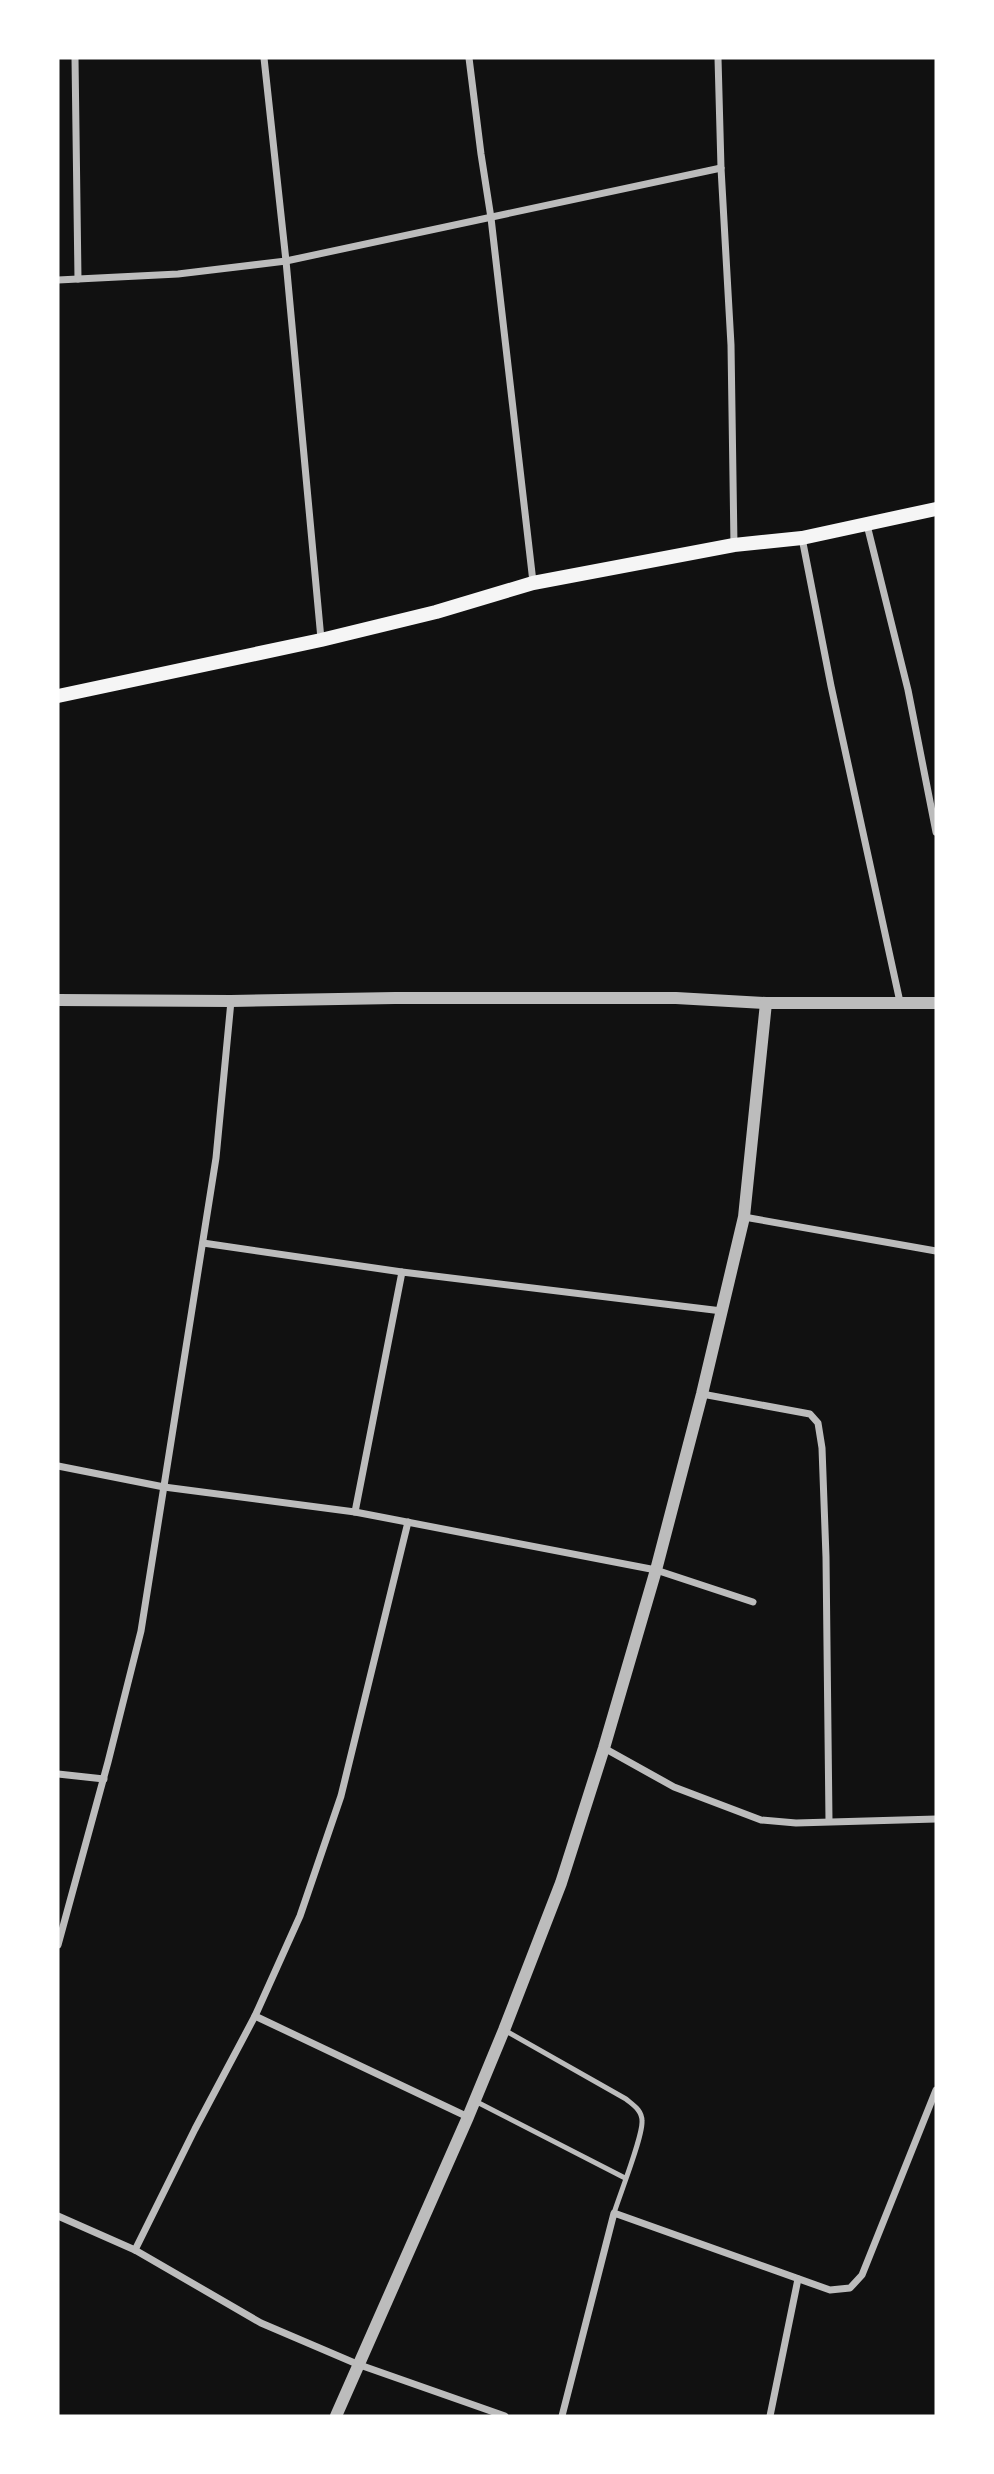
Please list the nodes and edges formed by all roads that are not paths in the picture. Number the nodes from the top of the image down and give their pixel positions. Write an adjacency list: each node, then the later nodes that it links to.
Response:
1 (75, 58): 8 (street)
2 (264, 58): 7 (street)
3 (470, 58): 6 (street)
4 (718, 58): 5 (street)
5 (721, 168): 6 (street); 13 (street)
6 (491, 218): 7 (street); 14 (street)
7 (286, 261): 8 (street); 15 (street)
8 (78, 279): 9 (street)
9 (58, 280)
10 (936, 509): 11 (main road)
11 (867, 525): 12 (main road); 17 (street)
12 (802, 538): 13 (main road); 20 (street)
13 (734, 545): 14 (main road)
14 (533, 583): 15 (main road)
15 (321, 640): 16 (main road)
16 (58, 696)
17 (936, 832)
18 (58, 1000): 19 (street)
19 (231, 1001): 21 (street); 24 (street)
20 (900, 1002): 21 (street); 22 (street)
21 (766, 1003): 23 (street)
22 (936, 1003)
23 (744, 1217): 25 (street); 27 (street)
24 (203, 1243): 26 (street); 30 (street)
25 (936, 1251)
26 (402, 1272): 27 (street); 31 (street)
27 (723, 1311): 28 (street)
28 (702, 1394): 33 (street); 39 (street)
29 (58, 1466): 30 (street)
30 (164, 1487): 31 (street); 37 (street)
31 (355, 1512): 32 (street)
32 (408, 1522): 33 (street); 41 (street)
33 (656, 1570): 34 (street); 35 (street)
34 (753, 1602)
35 (604, 1748): 39 (street); 42 (street)
36 (58, 1774): 37 (street)
37 (104, 1779): 40 (street)
38 (936, 1819): 39 (street)
39 (829, 1821)
40 (58, 1945)
41 (255, 2016): 45 (street); 49 (street)
42 (504, 2030): 44 (street); 46 (lane)
43 (936, 2090): 50 (street)
44 (475, 2101): 45 (street); 46 (lane)
45 (468, 2117): 51 (street)
46 (625, 2178): 47 (lane)
47 (614, 2213): 50 (street); 54 (street)
48 (58, 2216): 49 (street)
49 (135, 2250): 51 (street)
50 (798, 2279): 55 (street)
51 (357, 2364): 52 (street); 53 (street)
52 (336, 2416)
53 (505, 2416)
54 (562, 2416)
55 (770, 2416)

